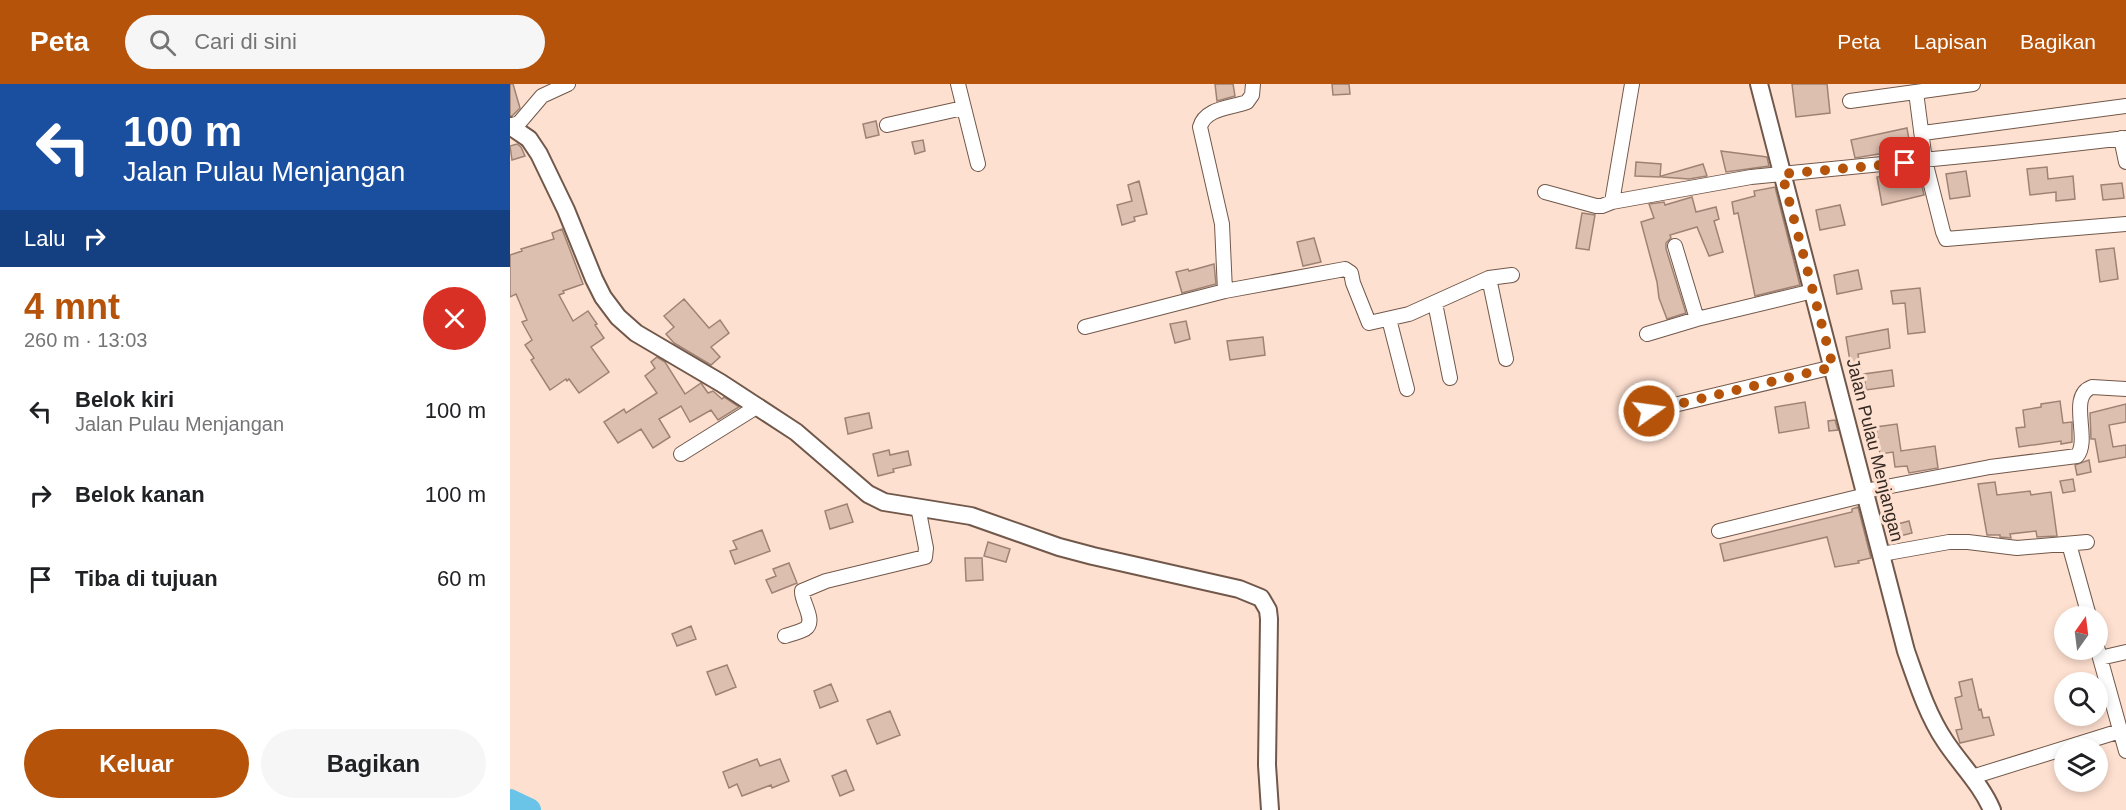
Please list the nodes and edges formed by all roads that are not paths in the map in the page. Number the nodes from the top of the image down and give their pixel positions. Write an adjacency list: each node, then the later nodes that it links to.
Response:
1 (568, 84): 12 (street)
2 (958, 84): 10 (street)
3 (1253, 84): 25 (street)
4 (1632, 84): 20 (street)
5 (1759, 84): 18 (street, Jalan Pulau Menjangan)
6 (1973, 84): 7 (street)
7 (1916, 92): 8 (street); 13 (street)
8 (1850, 101)
9 (2126, 105): 13 (street)
10 (963, 108): 11 (street); 17 (street)
11 (887, 125)
12 (510, 126): 37 (street)
13 (1923, 133): 15 (street)
14 (2124, 138): 15 (street); 16 (street)
15 (1925, 161): 18 (street); 21 (street)
16 (2126, 162)
17 (978, 164)
18 (1782, 174): 20 (street); 26 (street, Jalan Pulau Menjangan)
19 (1545, 192): 20 (street)
20 (1612, 202)
21 (2126, 224)
22 (1676, 246): 29 (street)
23 (1512, 274): 24 (street)
24 (1490, 278): 27 (street); 32 (street)
25 (1225, 291): 28 (street); 30 (street)
26 (1813, 291): 29 (street); 33 (street, Jalan Pulau Menjangan)
27 (1435, 303): 28 (street); 34 (street)
28 (1389, 319): 35 (street)
29 (1697, 319): 31 (street)
30 (1085, 327)
31 (1647, 334)
32 (1506, 359)
33 (1833, 367): 38 (street); 40 (street, Jalan Pulau Menjangan)
34 (1450, 378)
35 (1407, 389)
36 (2126, 389): 40 (street)
37 (758, 406): 39 (street); 41 (street)
38 (1649, 411)
39 (681, 453)
40 (1866, 493): 42 (street); 45 (street, Jalan Pulau Menjangan)
41 (918, 507): 47 (street); 55 (street)
42 (1719, 531)
43 (2087, 542): 44 (street)
44 (2069, 544): 45 (street); 46 (street)
45 (1882, 555): 54 (street, Jalan Pulau Menjangan)
46 (2086, 606)
47 (785, 636)
48 (2108, 652): 49 (street)
49 (2126, 652)
50 (2102, 660): 51 (street)
51 (2120, 705): 52 (street)
52 (2120, 731): 53 (street); 54 (street)
53 (2126, 751)
54 (1972, 777): 56 (street, Jalan Pulau Menjangan)
55 (1270, 810)
56 (1992, 810)

